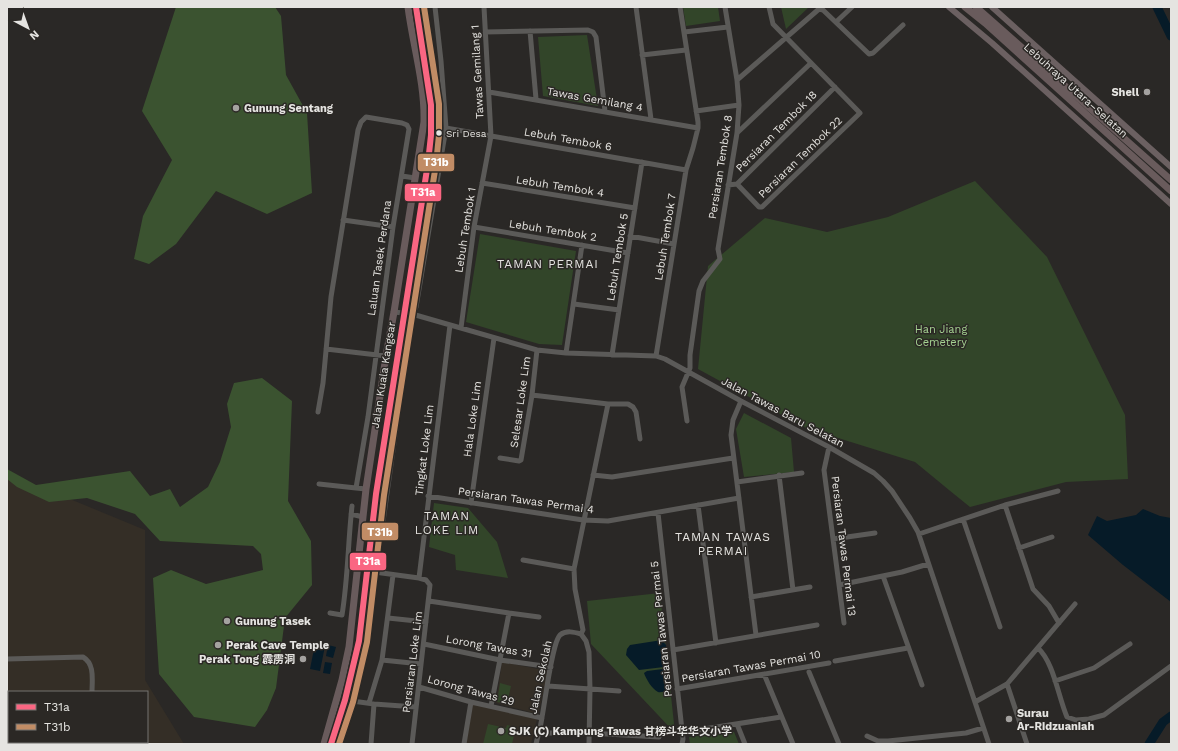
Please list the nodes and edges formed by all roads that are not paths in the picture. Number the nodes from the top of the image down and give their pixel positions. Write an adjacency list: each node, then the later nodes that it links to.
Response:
1 (408, 7): 41 (highway, Jalan Kuala Kangsar)
2 (416, 7): 37 (highway, Jalan Kuala Kangsar)
3 (435, 7): 33 (street)
4 (484, 7): 18 (street, Tawas Gemilang 1)
5 (636, 7): 22 (street)
6 (680, 7): 19 (street)
7 (725, 7): 16 (street, Persiaran Tembok 8)
8 (769, 7): 20 (street)
9 (852, 7): 14 (street)
10 (949, 7): 48 (main road)
11 (965, 7): 46 (highway, Lebuhraya Utara–Selatan)
12 (976, 7): 42 (highway, Lebuhraya Utara–Selatan)
13 (992, 7): 38 (main road)
14 (836, 22): 15 (street); 20 (street)
15 (903, 25)
16 (728, 27): 19 (street); 24 (street, Persiaran Tembok 8)
17 (530, 31): 18 (street); 27 (street); 29 (street)
18 (485, 32): 26 (street, Tawas Gemilang 1)
19 (684, 32): 21 (street)
20 (786, 37): 23 (street); 24 (street)
21 (686, 50): 22 (street); 30 (street)
22 (642, 55): 31 (street)
23 (811, 62): 25 (street); 34 (street)
24 (737, 80): 28 (street, Persiaran Tembok 8)
25 (835, 87): 44 (street, Persiaran Tembok 18); 44 (street, Persiaran Tembok 22)
26 (488, 92): 27 (street, Tawas Gemilang 4); 35 (street, Tawas Gemilang 1)
27 (536, 99): 29 (street, Tawas Gemilang 4)
28 (739, 105): 30 (street); 34 (street, Persiaran Tembok 8)
29 (605, 111): 31 (street, Tawas Gemilang 4)
30 (696, 111): 32 (street)
31 (651, 119): 32 (street, Tawas Gemilang 4)
32 (698, 125): 39 (street, Lebuh Tembok 7)
33 (446, 128): 35 (street, Lebuh Tembok 6); 60 (street)
34 (737, 133): 45 (street, Persiaran Tembok 8)
35 (491, 136): 36 (street, Lebuh Tembok 6); 43 (street, Lebuh Tembok 1)
36 (642, 162): 39 (street, Lebuh Tembok 6); 49 (street, Lebuh Tembok 5)
37 (428, 163): 41 (highway); 47 (highway, Jalan Kuala Kangsar)
38 (1171, 167)
39 (686, 170): 54 (street, Lebuh Tembok 7)
40 (402, 176): 41 (street); 50 (street, Laluan Tasek Perdana); 51 (street, Laluan Tasek Perdana)
41 (415, 178): 47 (highway); 59 (highway, Jalan Kuala Kangsar)
42 (1171, 180)
43 (482, 183): 49 (street, Lebuh Tembok 4); 52 (street, Lebuh Tembok 1)
44 (737, 184): 45 (street, Persiaran Tembok 18)
45 (728, 185): 71 (street, Persiaran Tembok 8)
46 (1171, 191)
47 (422, 197): 60 (highway, Jalan Kuala Kangsar)
48 (1171, 204)
49 (635, 208): 53 (street, Lebuh Tembok 5)
50 (343, 220): 51 (street); 64 (street)
51 (393, 227): 68 (street, Laluan Tasek Perdana)
52 (474, 227): 55 (street, Lebuh Tembok 2); 62 (street, Lebuh Tembok 1)
53 (630, 236): 54 (street); 56 (street, Lebuh Tembok 5)
54 (674, 244): 70 (street, Lebuh Tembok 7)
55 (582, 245): 56 (street, Lebuh Tembok 2); 57 (street)
56 (628, 253): 58 (street, Lebuh Tembok 5)
57 (574, 304): 58 (street); 66 (street)
58 (619, 310): 67 (street, Lebuh Tembok 5)
59 (394, 312): 60 (street, Jalan Tawas Baru Selatan); 69 (highway, Jalan Kuala Kangsar)
60 (408, 314): 61 (street, Jalan Tawas Baru Selatan); 103 (highway, Jalan Kuala Kangsar); 103 (street)
61 (450, 325): 62 (street, Jalan Tawas Baru Selatan); 89 (street, Tingkat Loke Lim)
62 (461, 328): 63 (street, Jalan Tawas Baru Selatan)
63 (494, 338): 65 (street, Jalan Tawas Baru Selatan); 91 (street, Hala Loke Lim)
64 (326, 349): 68 (street); 75 (street)
65 (537, 350): 66 (street, Jalan Tawas Baru Selatan); 72 (street, Selesar Loke Lim)
66 (566, 353): 67 (street, Jalan Tawas Baru Selatan)
67 (612, 354): 70 (street, Jalan Tawas Baru Selatan)
68 (376, 355): 69 (street); 86 (street, Laluan Tasek Perdana)
69 (386, 356): 87 (highway, Jalan Kuala Kangsar)
70 (656, 356): 71 (street, Jalan Tawas Baru Selatan)
71 (689, 373): 73 (street, Jalan Tawas Baru Selatan); 76 (street)
72 (532, 395): 74 (street); 79 (street, Selesar Loke Lim)
73 (741, 401): 78 (street, Jalan Tawas Baru Selatan); 80 (street)
74 (608, 404): 77 (street); 82 (street)
75 (318, 412)
76 (687, 422)
77 (640, 439)
78 (829, 447): 101 (street, Jalan Tawas Baru Selatan); 104 (street, Persiaran Tawas Permai 13)
79 (500, 458)
80 (733, 458): 82 (street); 84 (street)
81 (802, 473): 83 (street)
82 (593, 475): 99 (street)
83 (779, 475): 84 (street); 115 (street)
84 (737, 482): 90 (street)
85 (319, 484): 86 (street)
86 (356, 488): 87 (street)
87 (366, 489): 97 (highway, Jalan Kuala Kangsar)
88 (1058, 491): 93 (street)
89 (428, 496): 91 (street, Persiaran Tawas Permai 4); 112 (street, Tingkat Loke Lim)
90 (739, 498): 92 (street, Persiaran Tawas Permai 4); 118 (street)
91 (471, 502): 99 (street, Persiaran Tawas Permai 4)
92 (698, 505): 95 (street, Persiaran Tawas Permai 4); 132 (street)
93 (1005, 505): 98 (street); 105 (street)
94 (352, 506): 96 (street)
95 (658, 512): 99 (street, Persiaran Tawas Permai 4); 137 (street, Persiaran Tawas Permai 5)
96 (351, 514): 97 (street); 116 (street)
97 (363, 517): 117 (highway, Jalan Kuala Kangsar)
98 (963, 519): 101 (street); 129 (street)
99 (584, 520): 108 (street)
100 (875, 533): 104 (street)
101 (918, 534): 107 (street, Jalan Tawas Baru Selatan)
102 (1052, 537): 105 (street)
103 (370, 539): 109 (highway, Jalan Kuala Kangsar)
104 (833, 539): 113 (street, Persiaran Tawas Permai 13)
105 (1019, 548): 127 (street)
106 (523, 560): 108 (street)
107 (928, 564): 111 (street); 159 (street, Jalan Tawas Baru Selatan)
108 (574, 569): 130 (street)
109 (367, 572): 110 (street); 157 (highway, Jalan Kuala Kangsar)
110 (393, 575): 112 (street); 124 (street)
111 (883, 576): 113 (street); 135 (street)
112 (419, 578): 119 (street, Persiaran Loke Lim)
113 (839, 585): 126 (street, Persiaran Tawas Permai 13)
114 (810, 587): 115 (street)
115 (793, 590): 118 (street)
116 (345, 595): 117 (street); 121 (street)
117 (355, 596): 172 (highway, Jalan Kuala Kangsar)
118 (751, 597): 131 (street)
119 (429, 602): 122 (street); 125 (street, Persiaran Loke Lim)
120 (1075, 604): 127 (street)
121 (330, 613)
122 (509, 613): 123 (street); 140 (street)
123 (539, 617)
124 (388, 618): 125 (street); 139 (street)
125 (426, 622): 133 (street, Persiaran Loke Lim)
126 (844, 623)
127 (1059, 623): 136 (street)
128 (818, 626): 131 (street)
129 (1000, 627)
130 (582, 631): 145 (street, Jalan Sekolah); 153 (street)
131 (756, 635): 132 (street)
132 (716, 643): 137 (street)
133 (424, 644): 140 (street, Lorong Tawas 31); 143 (street, Persiaran Loke Lim)
134 (1130, 644): 148 (street)
135 (908, 648): 141 (street, Persiaran Tawas Permai 10); 150 (street)
136 (1038, 648): 148 (street); 149 (street)
137 (673, 650): 154 (street, Persiaran Tawas Permai 5)
138 (7, 659): 155 (street)
139 (382, 660): 143 (street); 160 (street)
140 (500, 660): 145 (street, Lorong Tawas 31); 161 (street)
141 (836, 662)
142 (829, 663): 147 (street, Persiaran Tawas Permai 10)
143 (421, 664): 152 (street, Persiaran Loke Lim)
144 (1171, 666): 148 (street)
145 (551, 667): 151 (street, Jalan Sekolah)
146 (809, 672): 182 (street)
147 (764, 674): 154 (street, Persiaran Tawas Permai 10); 163 (street)
148 (1055, 681)
149 (1007, 684): 159 (street); 184 (street)
150 (922, 685)
151 (548, 686): 153 (street); 164 (street, Jalan Sekolah)
152 (419, 687): 158 (street, Lorong Tawas 29); 162 (street, Persiaran Loke Lim)
153 (590, 689): 156 (street); 169 (street)
154 (677, 689): 179 (street, Persiaran Tawas Permai 5)
155 (92, 691)
156 (619, 691)
157 (345, 700): 160 (street); 173 (highway, Jalan Kuala Kangsar)
158 (471, 702): 161 (street, Lorong Tawas 29); 176 (street)
159 (976, 702): 166 (street, Jalan Tawas Baru Selatan)
160 (372, 704): 162 (street); 174 (street)
161 (491, 706): 164 (street, Lorong Tawas 29)
162 (416, 707): 175 (street, Persiaran Loke Lim)
163 (781, 717): 165 (street); 181 (street)
164 (542, 718): 168 (street, Jalan Sekolah)
165 (736, 724): 167 (street); 180 (street)
166 (983, 728): 170 (street); 183 (street, Jalan Tawas Baru Selatan)
167 (691, 731)
168 (538, 733): 169 (street); 177 (street, Jalan Sekolah)
169 (589, 733): 171 (street); 178 (street)
170 (867, 736)
171 (659, 737)
172 (324, 744)
173 (331, 744)
174 (371, 744)
175 (412, 744)
176 (464, 744)
177 (536, 744)
178 (589, 744)
179 (682, 744)
180 (745, 744)
181 (792, 744)
182 (839, 744)
183 (989, 744)
184 (1027, 744)

